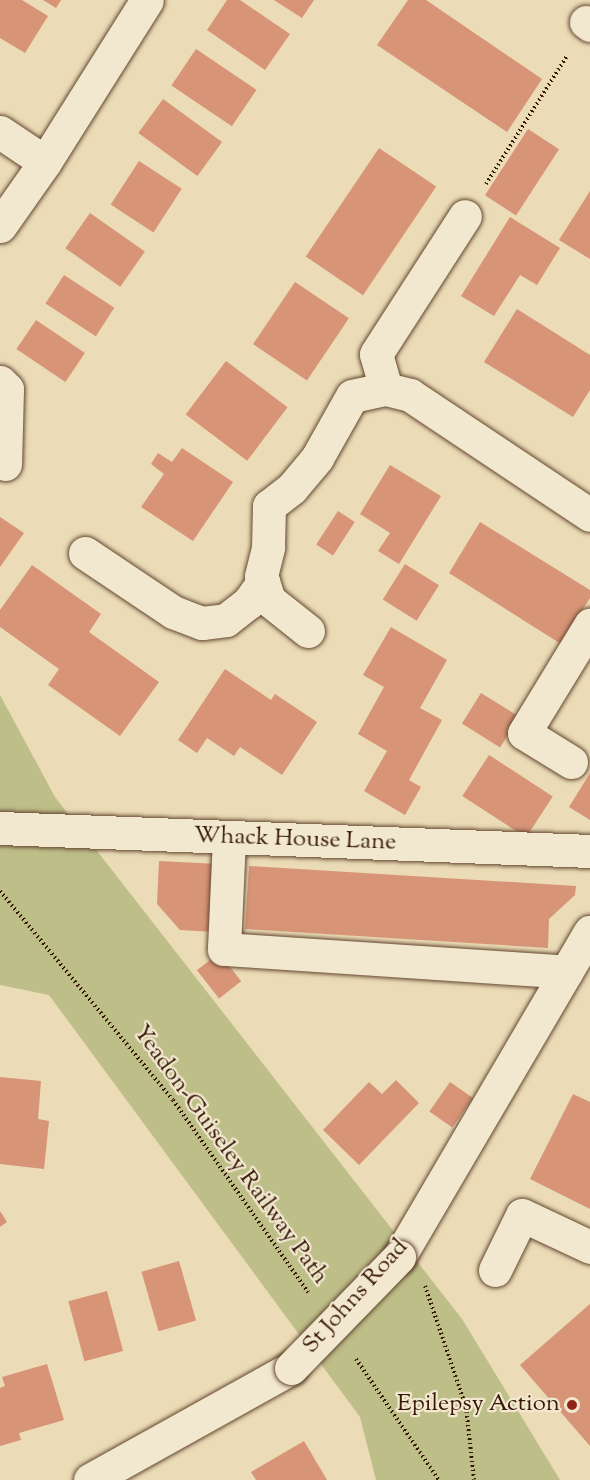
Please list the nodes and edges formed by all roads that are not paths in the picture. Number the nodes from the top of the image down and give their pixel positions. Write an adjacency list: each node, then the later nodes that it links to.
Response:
1 (147, 0): 3 (street)
2 (0, 132): 3 (street)
3 (45, 162): 5 (street)
4 (465, 216): 7 (street)
5 (0, 226)
6 (0, 382): 8 (street)
7 (386, 389): 9 (street); 11 (street)
8 (5, 464)
9 (590, 515)
10 (85, 553): 11 (street)
11 (263, 582): 13 (street)
12 (590, 625): 14 (street)
13 (308, 631)
14 (571, 762)
15 (0, 828): 16 (street, Whack House Lane)
16 (229, 838): 17 (street, Whack House Lane); 19 (street)
17 (590, 851)
18 (590, 932): 19 (street, St Johns Road)
19 (566, 972): 22 (street, St Johns Road, bridge)
20 (590, 1247): 21 (street)
21 (495, 1270)
22 (90, 1480)

